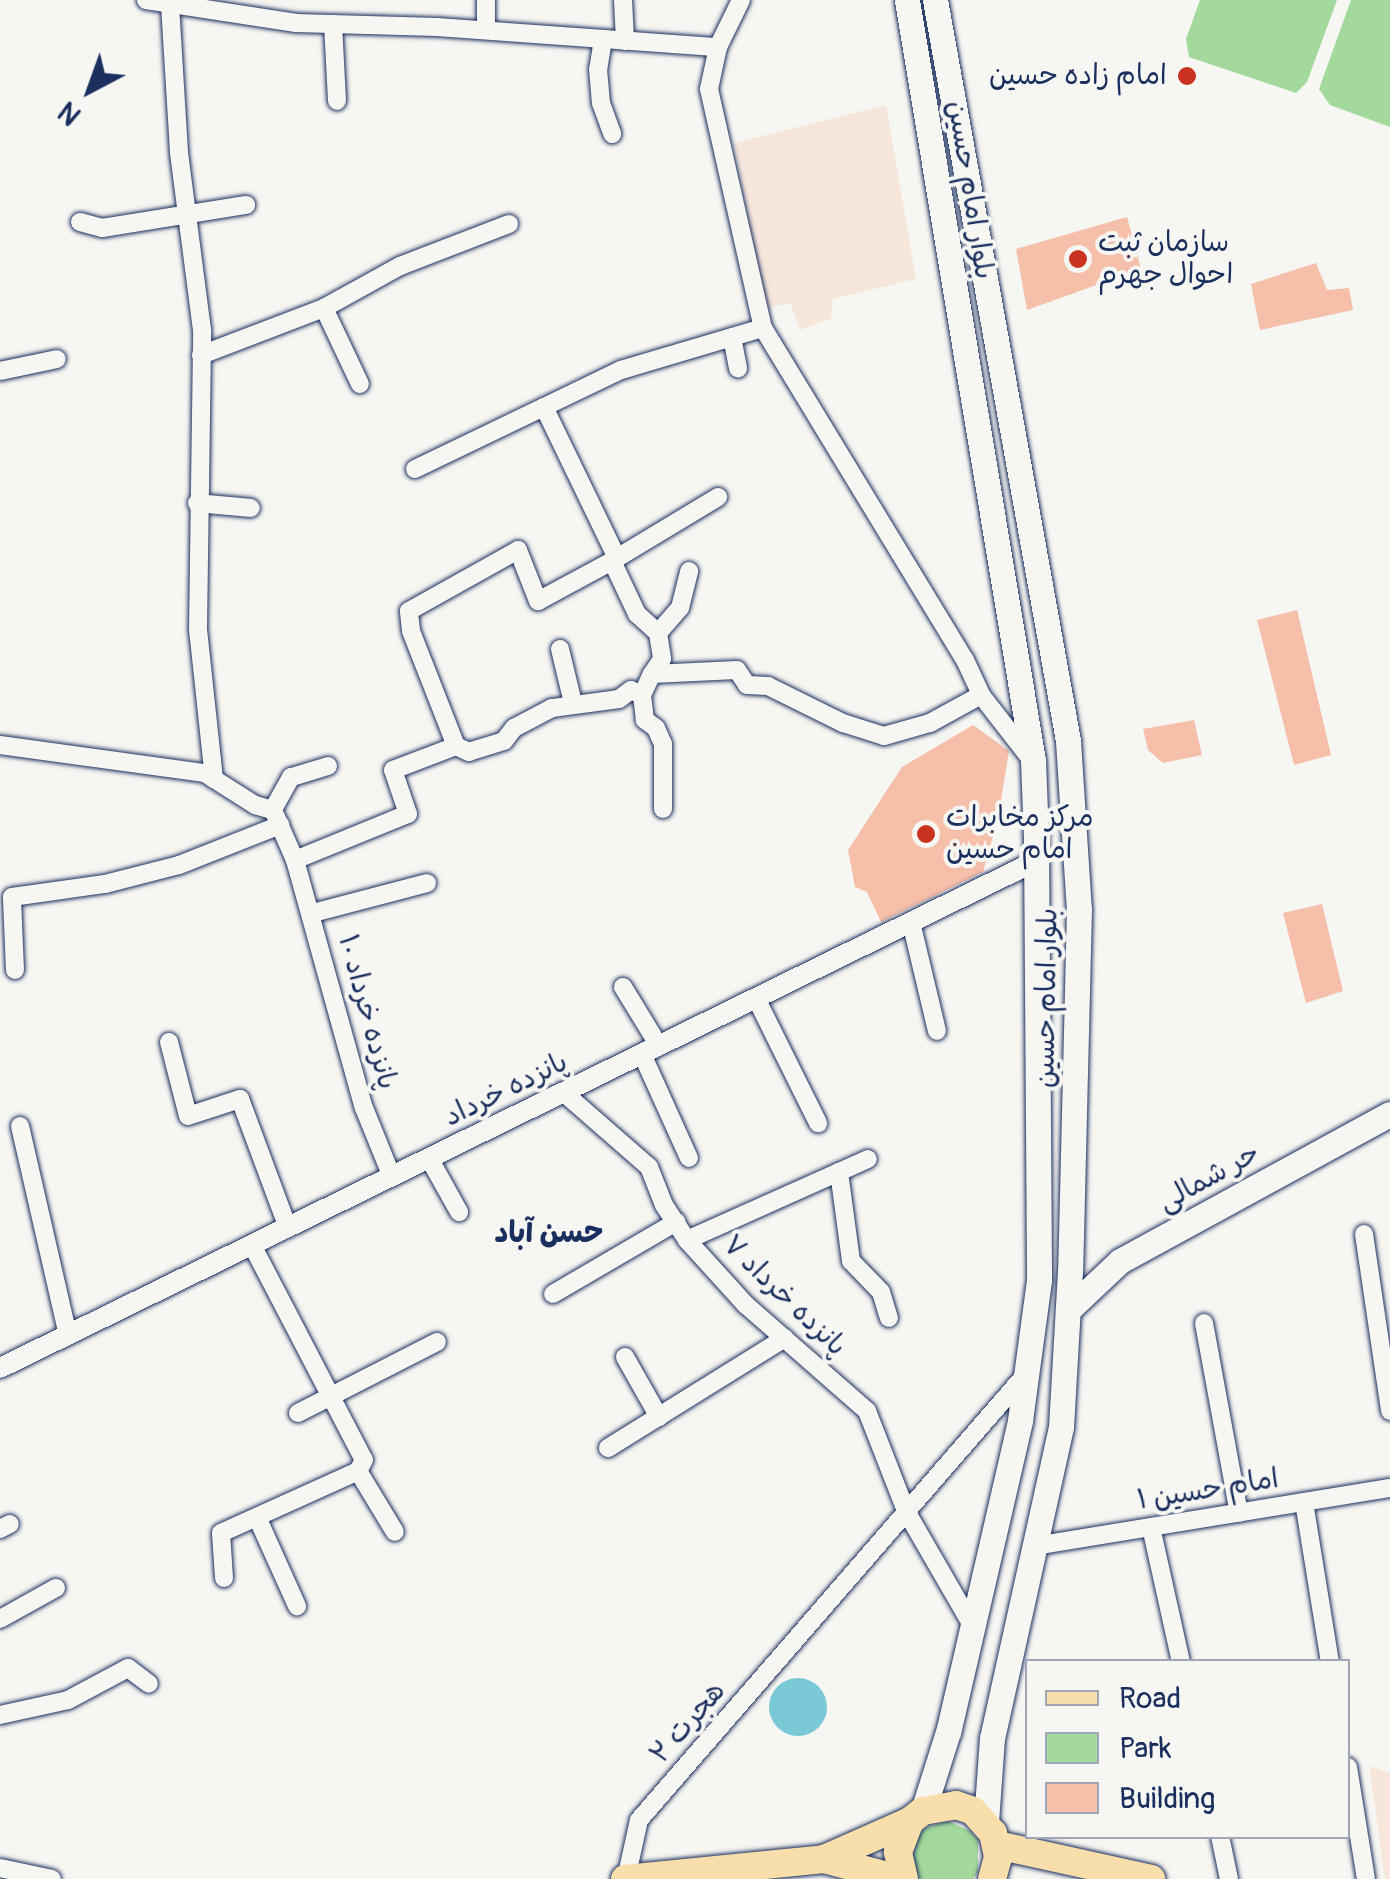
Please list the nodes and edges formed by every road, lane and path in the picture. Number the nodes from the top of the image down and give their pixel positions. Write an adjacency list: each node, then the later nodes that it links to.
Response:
1 (146, 0): 8 (street)
2 (279, 0): 9 (street)
3 (486, 0): 11 (street)
4 (622, 0): 13 (street)
5 (741, 0): 14 (street)
6 (907, 0): 16 (main road, بلوار امام حسین)
7 (935, 0): 15 (main road, بلوار امام حسین)
8 (170, 4): 9 (street); 20 (street)
9 (277, 20): 10 (street)
10 (333, 24): 11 (street); 17 (street)
11 (486, 30): 12 (street)
12 (602, 39): 13 (street); 18 (street)
13 (625, 40): 14 (street)
14 (718, 48): 24 (street)
15 (948, 75): 16 (main road); 78 (main road, بلوار امام حسین)
16 (922, 82): 46 (main road, بلوار امام حسین)
17 (337, 101)
18 (612, 134)
19 (246, 205): 20 (street)
20 (190, 215): 21 (street); 26 (street)
21 (80, 222)
22 (509, 224): 23 (street)
23 (324, 308): 26 (street); 30 (street)
24 (763, 328): 25 (street); 42 (street)
25 (732, 337): 28 (street); 31 (street)
26 (201, 355): 34 (street)
27 (57, 359): 29 (street)
28 (738, 368)
29 (0, 372)
30 (360, 384)
31 (544, 407): 32 (street); 36 (street)
32 (416, 469)
33 (718, 497): 36 (street)
34 (197, 503): 35 (street); 48 (street)
35 (251, 508)
36 (614, 559): 38 (street); 45 (street)
37 (689, 571): 38 (street)
38 (658, 632): 40 (street)
39 (560, 649): 43 (street)
40 (652, 674): 41 (street); 42 (street)
41 (642, 695): 43 (street); 49 (street)
42 (981, 695): 46 (street)
43 (574, 703): 45 (street)
44 (0, 746): 48 (street)
45 (456, 746): 51 (street)
46 (1032, 760): 52 (main road, بلوار امام حسین)
47 (328, 766): 50 (street)
48 (214, 778): 50 (street)
49 (663, 809)
50 (276, 818): 51 (street, پانزده خرداد ۱۰); 56 (street)
51 (294, 860): 54 (street, پانزده خرداد ۱۰)
52 (1036, 861): 55 (street, پانزده خرداد); 86 (main road, بلوار امام حسین)
53 (427, 883): 54 (street)
54 (313, 913): 70 (street, پانزده خرداد ۱۰)
55 (911, 922): 58 (street, پانزده خرداد); 59 (street)
56 (15, 970)
57 (623, 987): 61 (street)
58 (756, 998): 61 (street, پانزده خرداد); 64 (street)
59 (937, 1031)
60 (169, 1042): 73 (street)
61 (650, 1050): 62 (street, پانزده خرداد); 67 (street)
62 (563, 1092): 66 (street, پانزده خرداد); 72 (street, پانزده خرداد ۷)
63 (1390, 1114): 78 (main road, حر شمالی)
64 (818, 1122)
65 (20, 1126): 81 (street)
66 (430, 1158): 70 (street, پانزده خرداد); 71 (street)
67 (689, 1158)
68 (868, 1159): 69 (street)
69 (839, 1172): 75 (street); 79 (street)
70 (392, 1177): 73 (street, پانزده خرداد)
71 (460, 1212)
72 (676, 1222): 75 (street, پانزده خرداد ۷); 77 (street)
73 (288, 1228): 76 (street, پانزده خرداد)
74 (1364, 1234): 88 (street)
75 (687, 1240): 82 (street, پانزده خرداد ۷)
76 (252, 1245): 81 (street, پانزده خرداد); 87 (street)
77 (553, 1294)
78 (1068, 1310): 100 (main road, بلوار امام حسین)
79 (889, 1318)
80 (1204, 1322): 96 (street)
81 (68, 1335): 85 (street, پانزده خرداد)
82 (785, 1338): 90 (street); 95 (street, پانزده خرداد ۷)
83 (437, 1342): 87 (street)
84 (625, 1357): 90 (street)
85 (0, 1368)
86 (1027, 1374): 95 (street, هجرت ۲); 105 (main road, بلوار امام حسین)
87 (332, 1399): 89 (street); 92 (street)
88 (1390, 1411)
89 (298, 1413)
90 (658, 1416): 91 (street)
91 (608, 1448)
92 (358, 1471): 97 (street); 99 (street)
93 (1390, 1488): 94 (street, امام حسین ۱)
94 (1304, 1502): 96 (street, امام حسین ۱); 107 (street)
95 (906, 1511): 105 (street, پانزده خرداد ۷); 118 (street, هجرت ۲)
96 (1239, 1513): 98 (street, امام حسین ۱)
97 (257, 1516): 101 (street); 103 (street)
98 (1152, 1527): 100 (street, امام حسین ۱); 106 (street)
99 (394, 1532)
100 (1035, 1546): 112 (main road, بلوار امام حسین)
101 (224, 1578)
102 (56, 1588): 104 (street)
103 (297, 1606)
104 (0, 1619)
105 (973, 1627): 111 (main road, بلوار امام حسین)
106 (1180, 1659)
107 (1330, 1659)
108 (149, 1684): 109 (street)
109 (0, 1716)
110 (1350, 1779): 123 (street)
111 (917, 1816): 112 (main road); 114 (main road); 119 (main road)
112 (992, 1833): 120 (main road); 121 (main road)
113 (1221, 1839): 122 (street)
114 (824, 1859): 116 (main road); 119 (main road)
115 (0, 1868): 117 (street)
116 (736, 1872): 118 (main road)
117 (52, 1879)
118 (625, 1879)
119 (902, 1879)
120 (992, 1879)
121 (1151, 1879)
122 (1229, 1879)
123 (1366, 1879)

